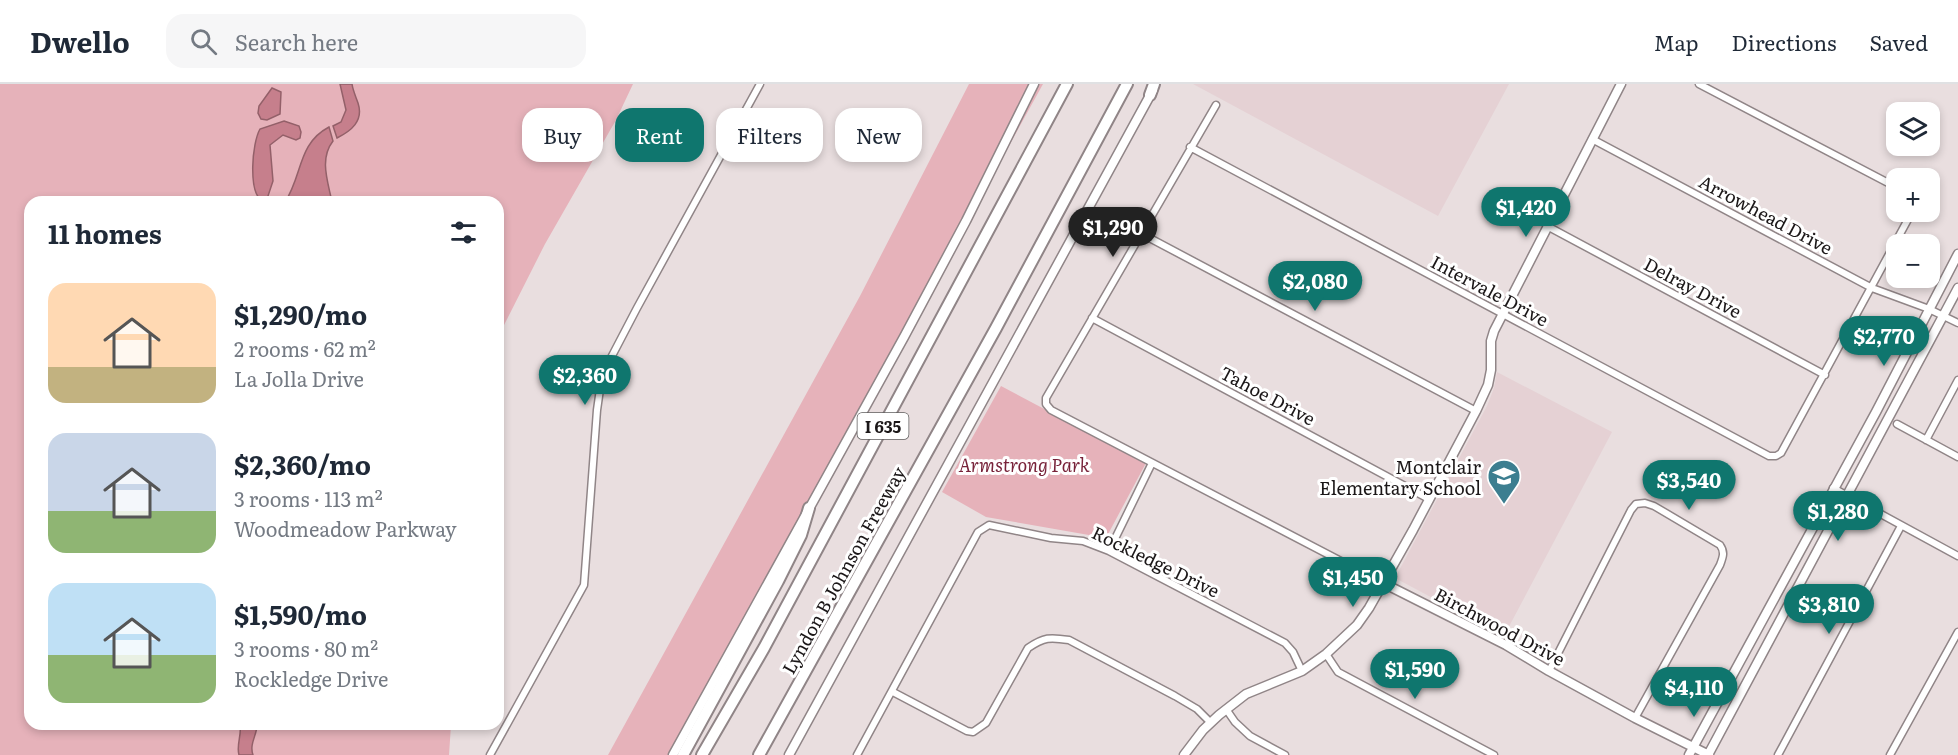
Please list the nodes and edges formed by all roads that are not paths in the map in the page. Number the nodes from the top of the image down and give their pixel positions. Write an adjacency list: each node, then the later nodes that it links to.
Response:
1 (760, 84): 49 (street)
2 (1034, 84): 35 (main road)
3 (1067, 84): 52 (highway, Lyndon B Johnson Freeway / I 635)
4 (1127, 84): 53 (highway, Lyndon B Johnson Freeway / I 635)
5 (1155, 84): 8 (highway)
6 (1621, 84): 10 (main road)
7 (1699, 84): 12 (street)
8 (1150, 95): 54 (main road)
9 (1216, 105): 11 (street)
10 (1592, 139): 14 (main road); 17 (street, Arrowhead Drive)
11 (1190, 147): 15 (street); 20 (street, Intervale Drive)
12 (1886, 183)
13 (1907, 222): 17 (street)
14 (1547, 226): 20 (main road); 24 (street, Delray Drive)
15 (1142, 234): 22 (street); 27 (street)
16 (1958, 254): 19 (main road)
17 (1872, 288): 19 (street, Arrowhead Drive); 24 (street)
18 (1958, 288): 21 (main road)
19 (1929, 309): 21 (street, Arrowhead Drive); 32 (main road)
20 (1502, 313): 24 (street, Intervale Drive); 27 (main road)
21 (1943, 315): 23 (street, Arrowhead Drive); 33 (main road)
22 (1092, 318): 31 (street, Birchwood Drive); 34 (street, Tahoe Drive)
23 (1958, 323)
24 (1825, 375)
25 (1958, 380): 26 (street)
26 (1956, 389): 29 (street)
27 (1476, 411): 34 (main road)
28 (1897, 424): 29 (street)
29 (1926, 440): 30 (street)
30 (1958, 457)
31 (1152, 463): 37 (street); 39 (street, Birchwood Drive)
32 (1833, 488): 33 (street); 48 (main road)
33 (1847, 497): 36 (street); 59 (main road)
34 (1429, 499): 39 (main road)
35 (808, 508): 50 (main road); 51 (highway)
36 (1901, 526): 38 (street); 60 (street)
37 (1109, 551): 42 (street, Rockledge Drive); 44 (street, Rockledge Drive)
38 (1958, 556)
39 (1383, 583): 41 (main road); 43 (main road, Birchwood Drive)
40 (1958, 633): 61 (street)
41 (1326, 654): 42 (main road); 58 (street)
42 (1302, 670): 45 (main road)
43 (1549, 671): 46 (main road, Birchwood Drive); 46 (street)
44 (892, 692): 47 (street); 55 (street, Rockledge Drive)
45 (1226, 710): 47 (main road); 57 (street)
46 (1635, 718): 48 (main road, Birchwood Drive)
47 (1211, 723): 56 (main road)
48 (1691, 751): 59 (main road, Birchwood Drive)
49 (490, 755)
50 (673, 755)
51 (683, 755)
52 (702, 755)
53 (759, 755)
54 (789, 755)
55 (857, 755)
56 (1184, 755)
57 (1285, 755)
58 (1494, 755)
59 (1709, 755)
60 (1778, 755)
61 (1890, 755)

